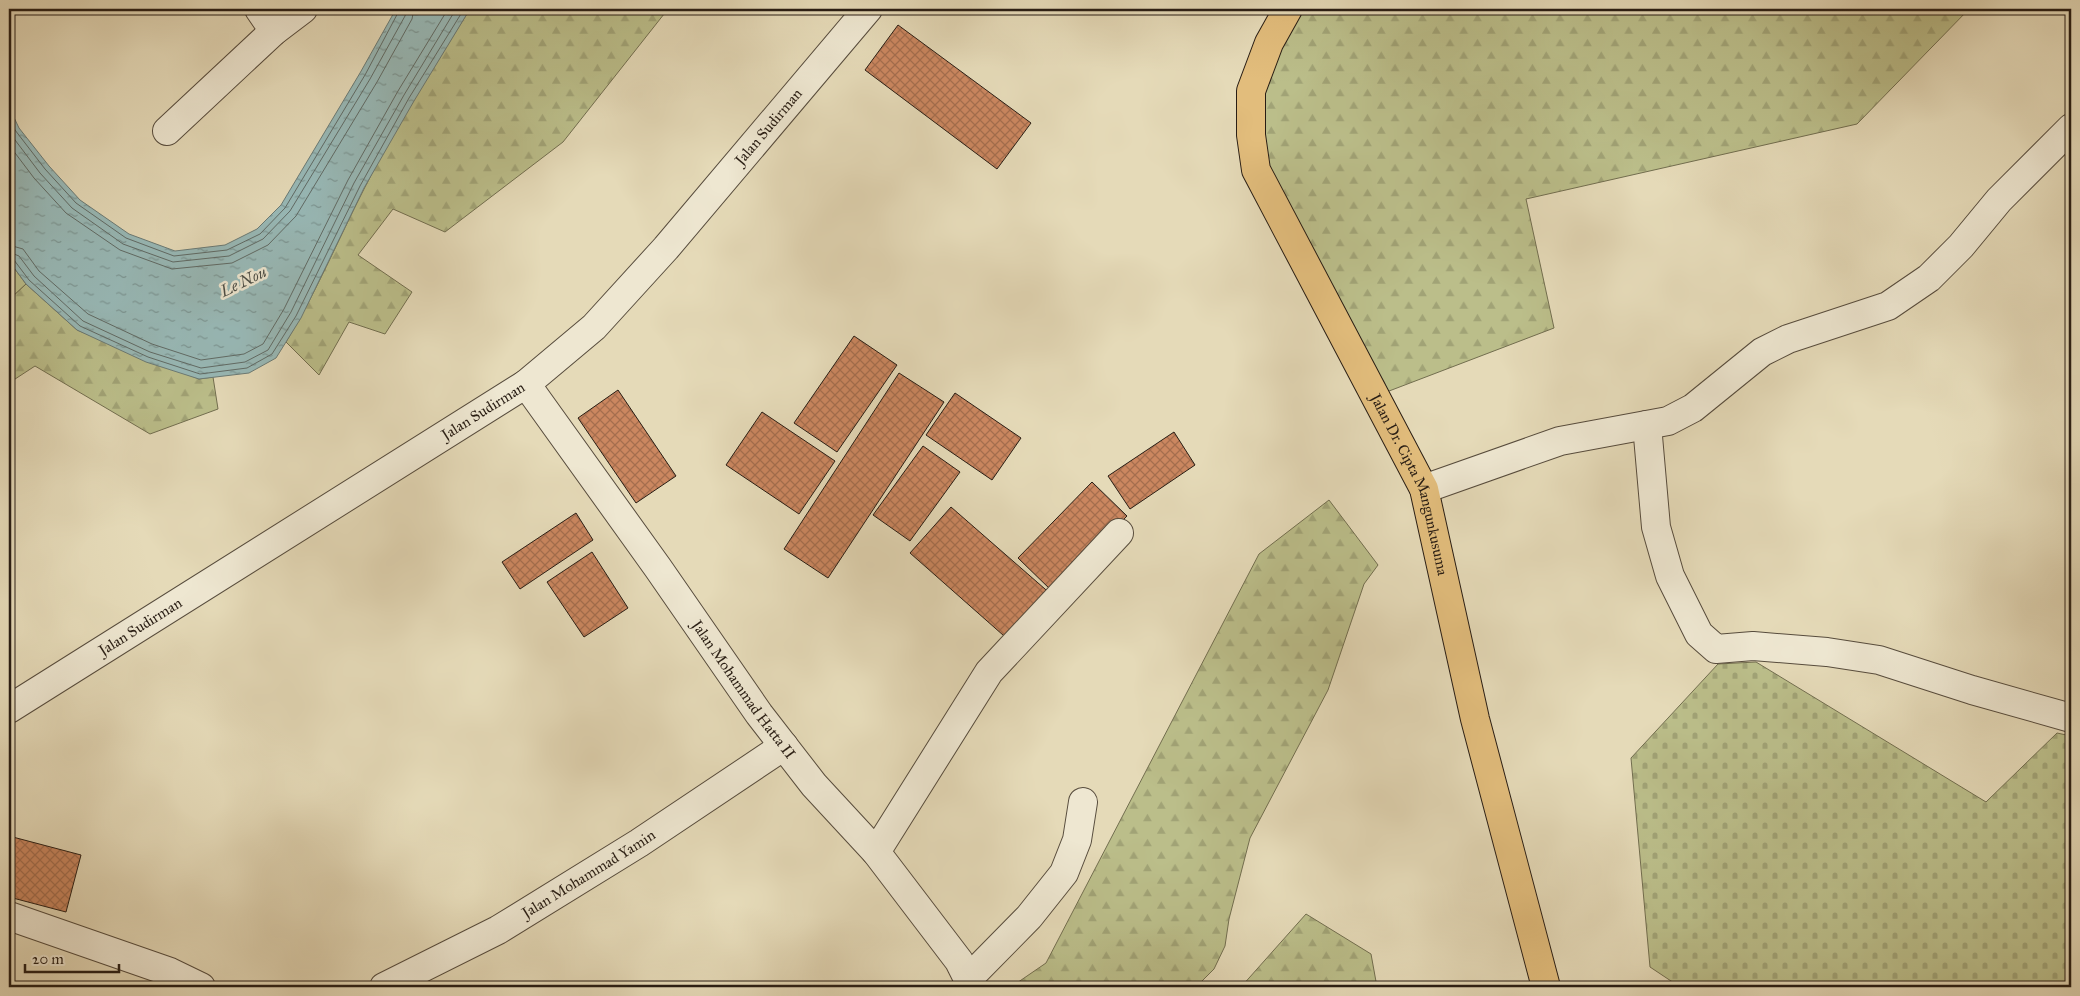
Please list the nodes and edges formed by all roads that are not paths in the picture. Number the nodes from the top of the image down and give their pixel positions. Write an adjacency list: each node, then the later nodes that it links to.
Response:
1 (258, 9): 5 (street)
2 (303, 9): 5 (street)
3 (868, 9): 8 (street, Jalan Sudirman)
4 (1288, 9): 10 (main road, Jalan Dr. Cipta Mangunkusuma)
5 (274, 31): 7 (street)
6 (2071, 128): 9 (street)
7 (166, 131)
8 (526, 384): 12 (street, Jalan Sudirman); 14 (street, Jalan Mohammad Hatta II)
9 (1647, 425): 10 (street); 13 (street)
10 (1424, 489): 21 (main road, Jalan Dr. Cipta Mangunkusuma)
11 (1119, 533): 16 (street)
12 (9, 709)
13 (2071, 718)
14 (784, 746): 16 (street, Jalan Mohammad Hatta II); 20 (street, Jalan Mohammad Yamin)
15 (1083, 802): 18 (street)
16 (876, 852): 18 (street, Jalan Mohammad Hatta II)
17 (9, 916): 19 (street)
18 (967, 983)
19 (201, 987)
20 (384, 987)
21 (1546, 987)

